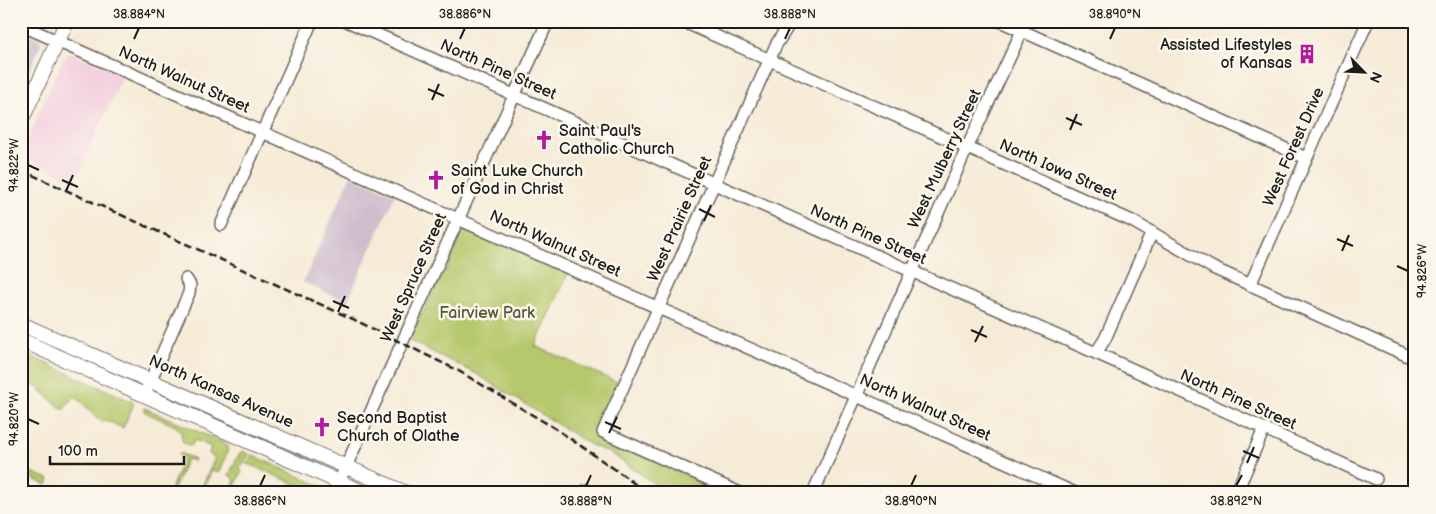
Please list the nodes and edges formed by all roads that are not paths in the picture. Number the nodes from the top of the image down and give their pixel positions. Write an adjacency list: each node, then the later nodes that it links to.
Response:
1 (67, 21): 11 (main road)
2 (312, 21): 15 (street)
3 (347, 21): 13 (street, North Pine Street)
4 (548, 21): 13 (street, West Spruce Street)
5 (682, 21): 12 (street, North Iowa Street)
6 (790, 21): 12 (street, West Prairie Street)
7 (1000, 21): 10 (street)
8 (1368, 21): 17 (street, West Forest Drive)
9 (21, 25): 11 (street, North Walnut Street)
10 (1022, 31): 16 (street, West Mulberry Street); 17 (street)
11 (58, 42): 14 (main road); 15 (street, North Walnut Street)
12 (770, 60): 16 (street, North Iowa Street); 18 (street, West Prairie Street)
13 (515, 96): 18 (street, North Pine Street); 19 (street, West Spruce Street)
14 (21, 122)
15 (262, 132): 19 (street, North Walnut Street); 20 (street)
16 (967, 148): 21 (street, North Iowa Street); 22 (street, West Mulberry Street)
17 (1306, 158): 24 (street, West Forest Drive)
18 (714, 184): 22 (street, North Pine Street); 25 (street, West Prairie Street)
19 (459, 219): 25 (street, North Walnut Street); 34 (street, West Spruce Street)
20 (221, 225)
21 (1152, 232): 24 (street, North Iowa Street); 28 (street)
22 (911, 272): 28 (street, North Pine Street); 32 (street, West Mulberry Street)
23 (186, 278): 30 (street)
24 (1250, 285): 29 (street, North Iowa Street)
25 (658, 308): 32 (street, North Walnut Street); 39 (street, West Prairie Street)
26 (21, 324): 30 (main road, North Kansas Avenue)
27 (21, 340): 31 (main road, North Kansas Avenue)
28 (1096, 354): 33 (street, North Pine Street)
29 (1415, 359)
30 (150, 379): 31 (street); 34 (main road, North Kansas Avenue)
31 (144, 395): 36 (main road, North Kansas Avenue)
32 (856, 395): 40 (street, West Mulberry Street); 41 (street, North Walnut Street)
33 (1264, 429): 35 (street, North Pine Street); 42 (street)
34 (346, 466): 36 (street, West Spruce Street); 38 (main road, North Kansas Avenue)
35 (1376, 479)
36 (337, 487): 37 (main road, North Kansas Avenue)
37 (364, 493)
38 (406, 493)
39 (740, 493)
40 (813, 493)
41 (1075, 493)
42 (1236, 493)

